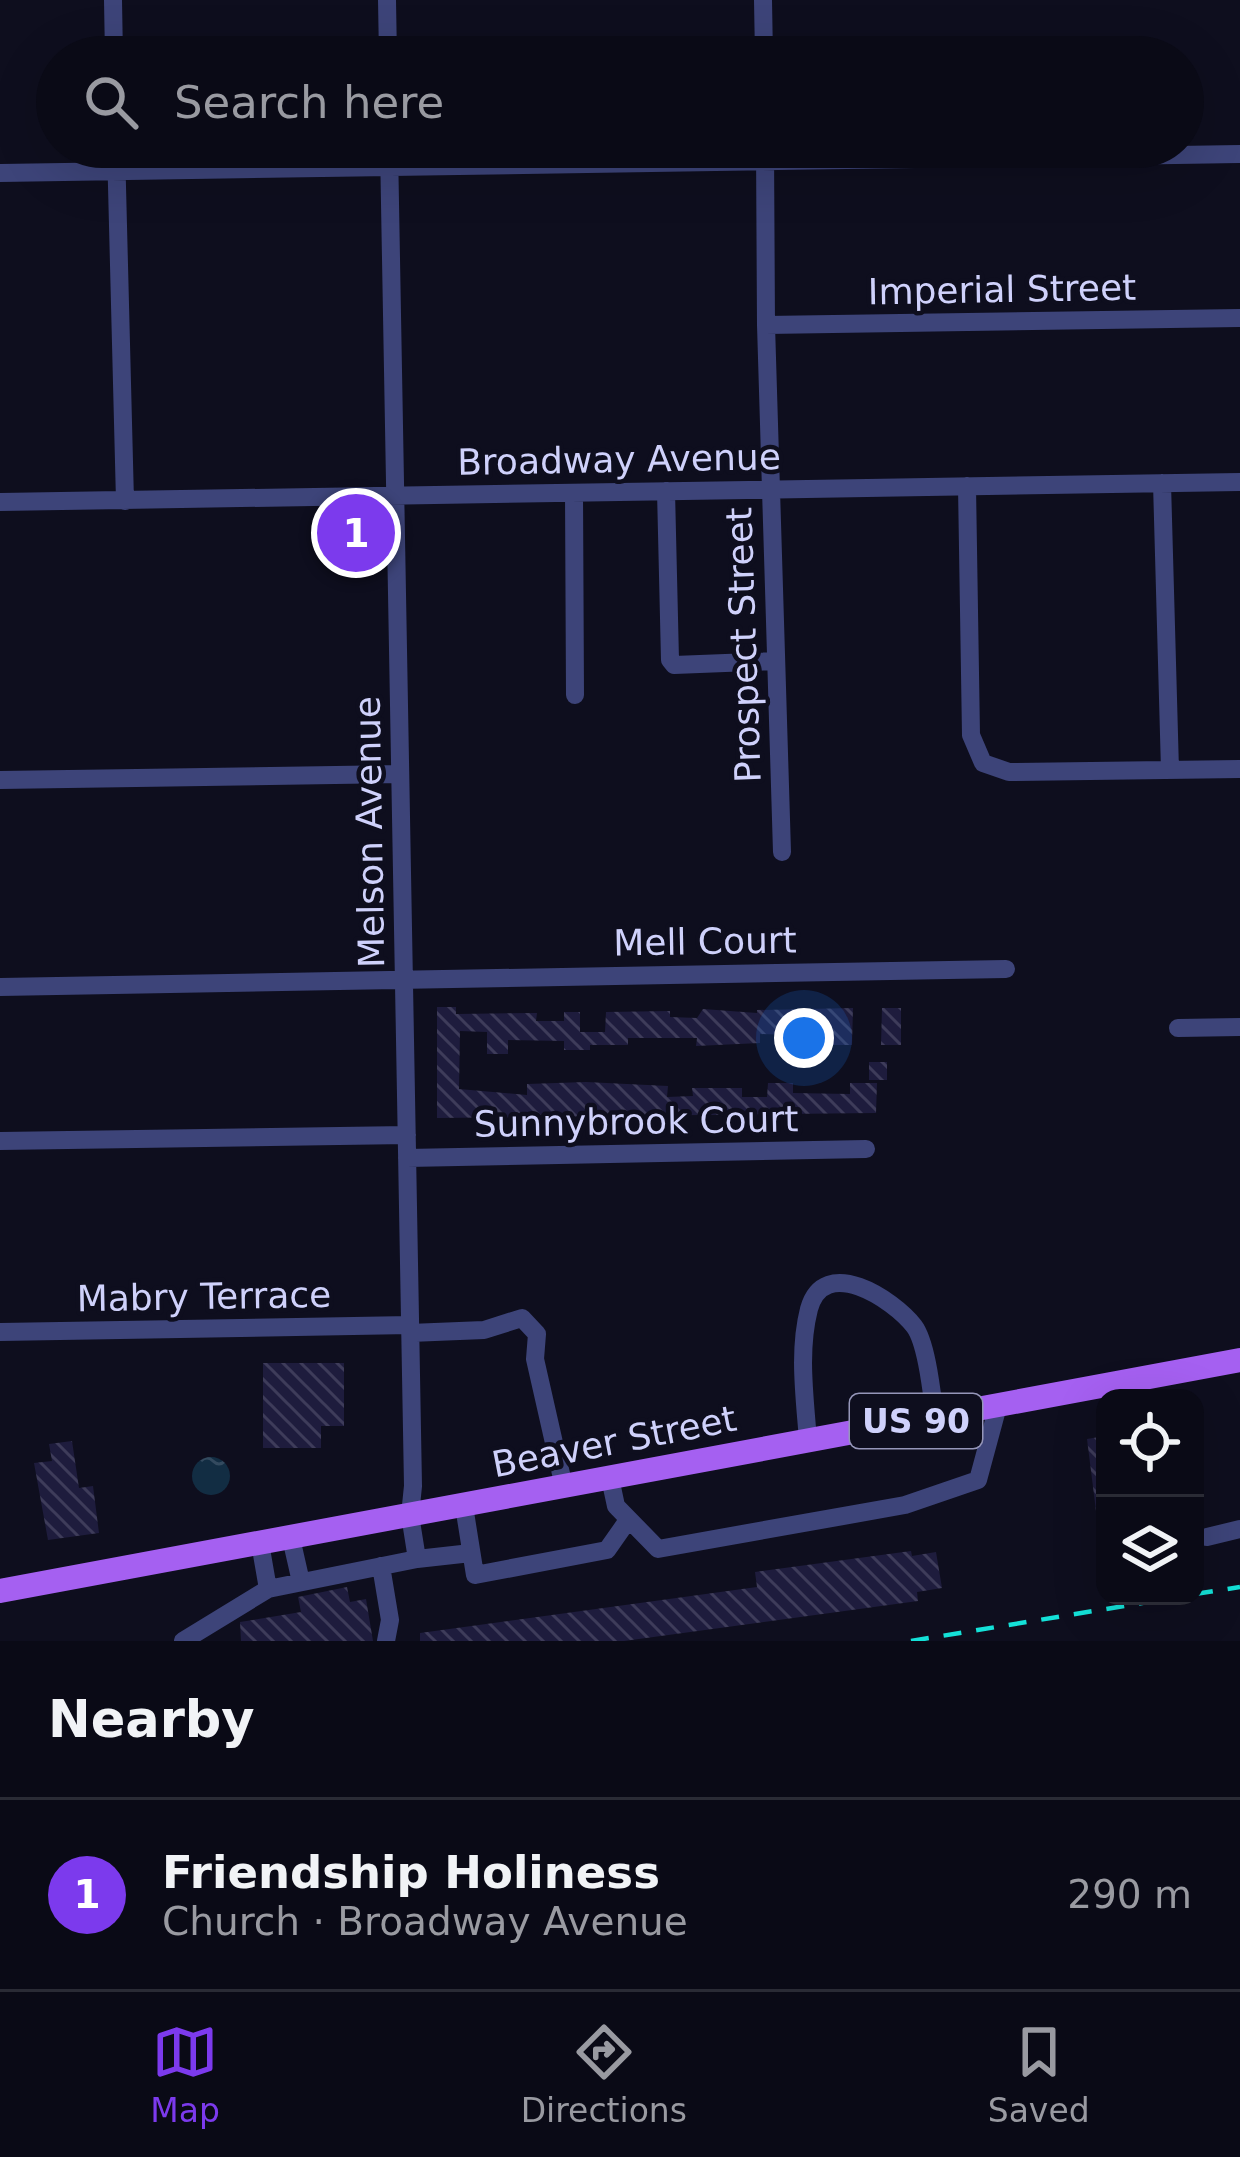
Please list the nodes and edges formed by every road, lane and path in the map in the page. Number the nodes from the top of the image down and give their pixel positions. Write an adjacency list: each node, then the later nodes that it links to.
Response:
1 (113, 0): 4 (street)
2 (387, 0): 5 (street)
3 (763, 0): 6 (street)
4 (114, 36)
5 (388, 36)
6 (764, 36)
7 (1204, 154): 8 (street)
8 (1240, 154)
9 (116, 168): 13 (street)
10 (184, 168): 13 (street)
11 (389, 168): 23 (street, Melson Avenue)
12 (766, 168): 16 (street, Prospect Street)
13 (116, 172): 14 (street); 24 (street)
14 (0, 173)
15 (1240, 318): 16 (street, Imperial Street)
16 (766, 325): 20 (street, Prospect Street)
17 (1240, 482): 18 (street, Broadway Avenue)
18 (1162, 483): 19 (street, Broadway Avenue); 29 (street)
19 (967, 487): 20 (street, Broadway Avenue); 29 (street)
20 (771, 490): 21 (street, Broadway Avenue); 26 (street, Prospect Street)
21 (666, 491): 22 (street, Broadway Avenue); 26 (street)
22 (574, 493): 23 (street, Broadway Avenue); 27 (street)
23 (396, 497): 24 (street, Broadway Avenue); 30 (street, Melson Avenue)
24 (125, 501): 25 (street, Broadway Avenue)
25 (0, 502)
26 (776, 661): 32 (street, Prospect Street)
27 (575, 695)
28 (1240, 769): 29 (street)
29 (1170, 770)
30 (400, 774): 31 (street); 34 (street, Melson Avenue)
31 (0, 780)
32 (782, 852)
33 (1006, 969): 34 (street, Mell Court)
34 (404, 980): 35 (street, Mell Court); 38 (street, Melson Avenue)
35 (0, 988)
36 (1178, 1028): 37 (street)
37 (1240, 1028)
38 (407, 1135): 39 (street); 41 (street, Melson Avenue)
39 (0, 1142)
40 (866, 1149): 41 (street, Sunnybrook Court)
41 (407, 1158): 42 (street, Melson Avenue)
42 (410, 1329): 43 (street, Mabry Terrace); 49 (street, Mabry Terrace); 51 (street, Melson Avenue)
43 (0, 1333)
44 (1240, 1360): 45 (main road, Beaver Street / US 90)
45 (998, 1406): 46 (main road, Beaver Street / US 90); 52 (street)
46 (935, 1417): 47 (main road, Beaver Street / US 90); 47 (street)
47 (808, 1441): 48 (main road, Beaver Street / US 90)
48 (610, 1478): 49 (main road, Beaver Street / US 90); 52 (street)
49 (564, 1487): 50 (main road, Beaver Street / US 90)
50 (464, 1506): 51 (main road, Beaver Street / US 90); 57 (street)
51 (410, 1515): 55 (main road, Beaver Street / US 90); 58 (street, Melson Avenue)
52 (628, 1520): 57 (street)
53 (1240, 1529): 54 (street)
54 (1207, 1537)
55 (291, 1538): 56 (main road, Beaver Street / US 90); 60 (street)
56 (260, 1543): 61 (street); 62 (main road, Beaver Street / US 90)
57 (471, 1552): 58 (street)
58 (418, 1558): 59 (street)
59 (381, 1566): 60 (street); 64 (street)
60 (301, 1582): 61 (street)
61 (268, 1589): 63 (street)
62 (0, 1591)
63 (183, 1641)
64 (386, 1641)

